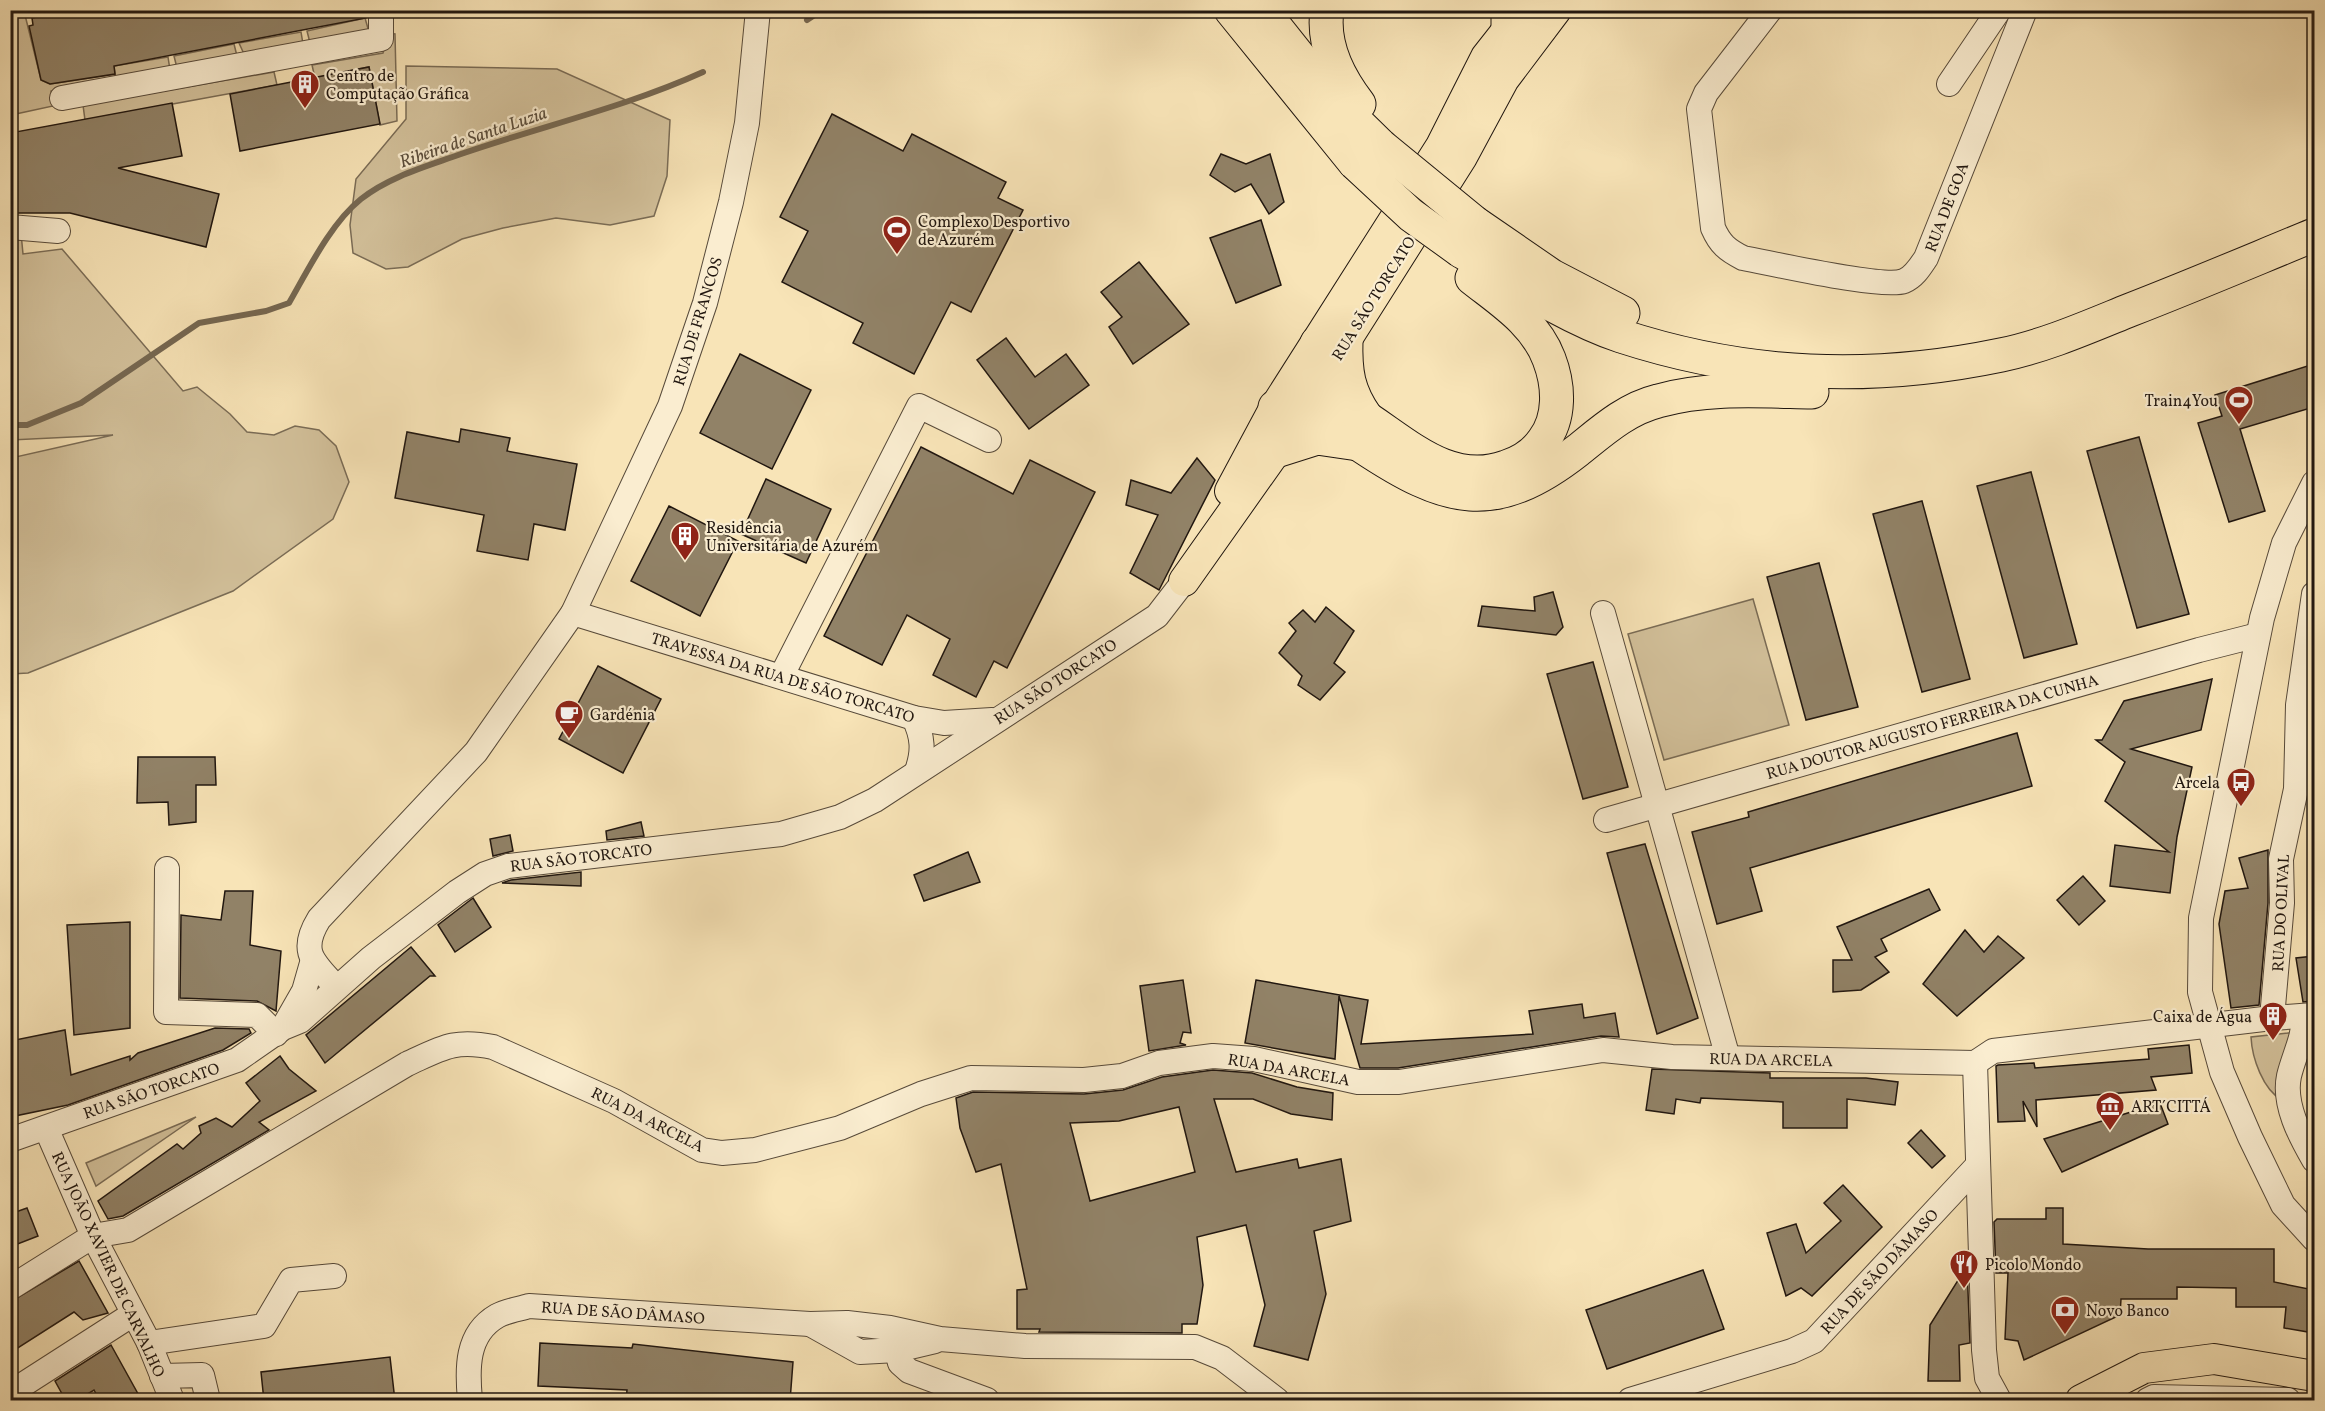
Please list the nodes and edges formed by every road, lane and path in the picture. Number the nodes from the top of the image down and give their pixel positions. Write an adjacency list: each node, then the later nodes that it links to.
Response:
1 (381, 10): 11 (street)
2 (758, 10): 28 (street, RUA DE FRANCOS)
3 (1231, 10): 12 (highway)
4 (1262, 10): 12 (highway)
5 (1327, 10): 12 (highway)
6 (1770, 10): 8 (street, RUA DE GOA)
7 (1999, 10): 10 (street)
8 (2025, 10)
9 (1530, 16): 19 (main road, RUA SÃO TORCATO)
10 (1948, 84)
11 (62, 98)
12 (1368, 155): 17 (highway, bridge)
13 (2314, 212): 17 (highway)
14 (10, 227): 15 (street)
15 (58, 231)
16 (2314, 235): 18 (highway)
17 (1468, 237): 18 (highway); 22 (highway)
18 (2078, 331): 22 (highway)
19 (1332, 341): 20 (highway); 21 (main road, RUA SÃO TORCATO); 22 (highway)
20 (1311, 394): 21 (highway); 22 (highway); 24 (main road, RUA SÃO TORCATO)
21 (1275, 407): 26 (main road, RUA SÃO TORCATO)
22 (1362, 430): 24 (highway)
23 (989, 440): 31 (street)
24 (1276, 452): 26 (main road, RUA SÃO TORCATO)
25 (2314, 483): 30 (street)
26 (1184, 581): 33 (street, RUA SÃO TORCATO)
27 (2314, 594): 41 (street, RUA DO OLIVAL)
28 (573, 613): 31 (street, TRAVESSA DA RUA DE SÃO TORCATO); 38 (street, RUA DE FRANCOS)
29 (1603, 613): 35 (street)
30 (2258, 635): 35 (street, RUA DOUTOR AUGUSTO FERREIRA DA CUNHA); 42 (street)
31 (782, 675): 32 (street, TRAVESSA DA RUA DE SÃO TORCATO)
32 (914, 718): 33 (street, TRAVESSA DA RUA DE SÃO TORCATO); 34 (street)
33 (996, 720): 34 (street, RUA SÃO TORCATO)
34 (917, 771): 39 (street, RUA SÃO TORCATO)
35 (1657, 806): 36 (street, RUA DOUTOR AUGUSTO FERREIRA DA CUNHA); 44 (street)
36 (1606, 820)
37 (167, 869): 43 (street)
38 (312, 963): 39 (street); 43 (street, RUA SÃO TORCATO)
39 (336, 987): 43 (street, RUA SÃO TORCATO)
40 (2309, 1016): 41 (street, RUA DA ARCELA); 48 (street)
41 (2272, 1018): 42 (street, RUA DA ARCELA)
42 (2209, 1026): 45 (street, RUA DA ARCELA); 51 (street)
43 (279, 1031): 46 (street, RUA SÃO TORCATO)
44 (1728, 1058): 45 (street, RUA DA ARCELA); 50 (street, RUA DA ARCELA)
45 (1975, 1063): 49 (street)
46 (46, 1128): 47 (street, RUA SÃO TORCATO); 50 (street, RUA JOÃO XAVIER DE CARVALHO)
47 (10, 1140)
48 (2314, 1160)
49 (1978, 1166): 65 (street, RUA DE SÃO DÂMASO); 66 (street)
50 (93, 1236): 53 (street); 54 (street, RUA JOÃO XAVIER DE CARVALHO)
51 (2314, 1239)
52 (334, 1276): 56 (street)
53 (10, 1287)
54 (134, 1314): 56 (street, RUA JOÃO XAVIER DE CARVALHO); 59 (street)
55 (894, 1339): 62 (street, RUA DE SÃO DÂMASO); 63 (street); 64 (street, RUA DE SÃO DÂMASO)
56 (149, 1343): 57 (street, RUA JOÃO XAVIER DE CARVALHO)
57 (162, 1376): 60 (street, RUA JOÃO XAVIER DE CARVALHO); 61 (street)
58 (2314, 1376): 67 (main road)
59 (10, 1393)
60 (172, 1401)
61 (208, 1401)
62 (470, 1401)
63 (987, 1401)
64 (1277, 1401)
65 (1630, 1401)
66 (1999, 1401)
67 (2080, 1401)
68 (2148, 1401): 69 (street)
69 (2288, 1401)

